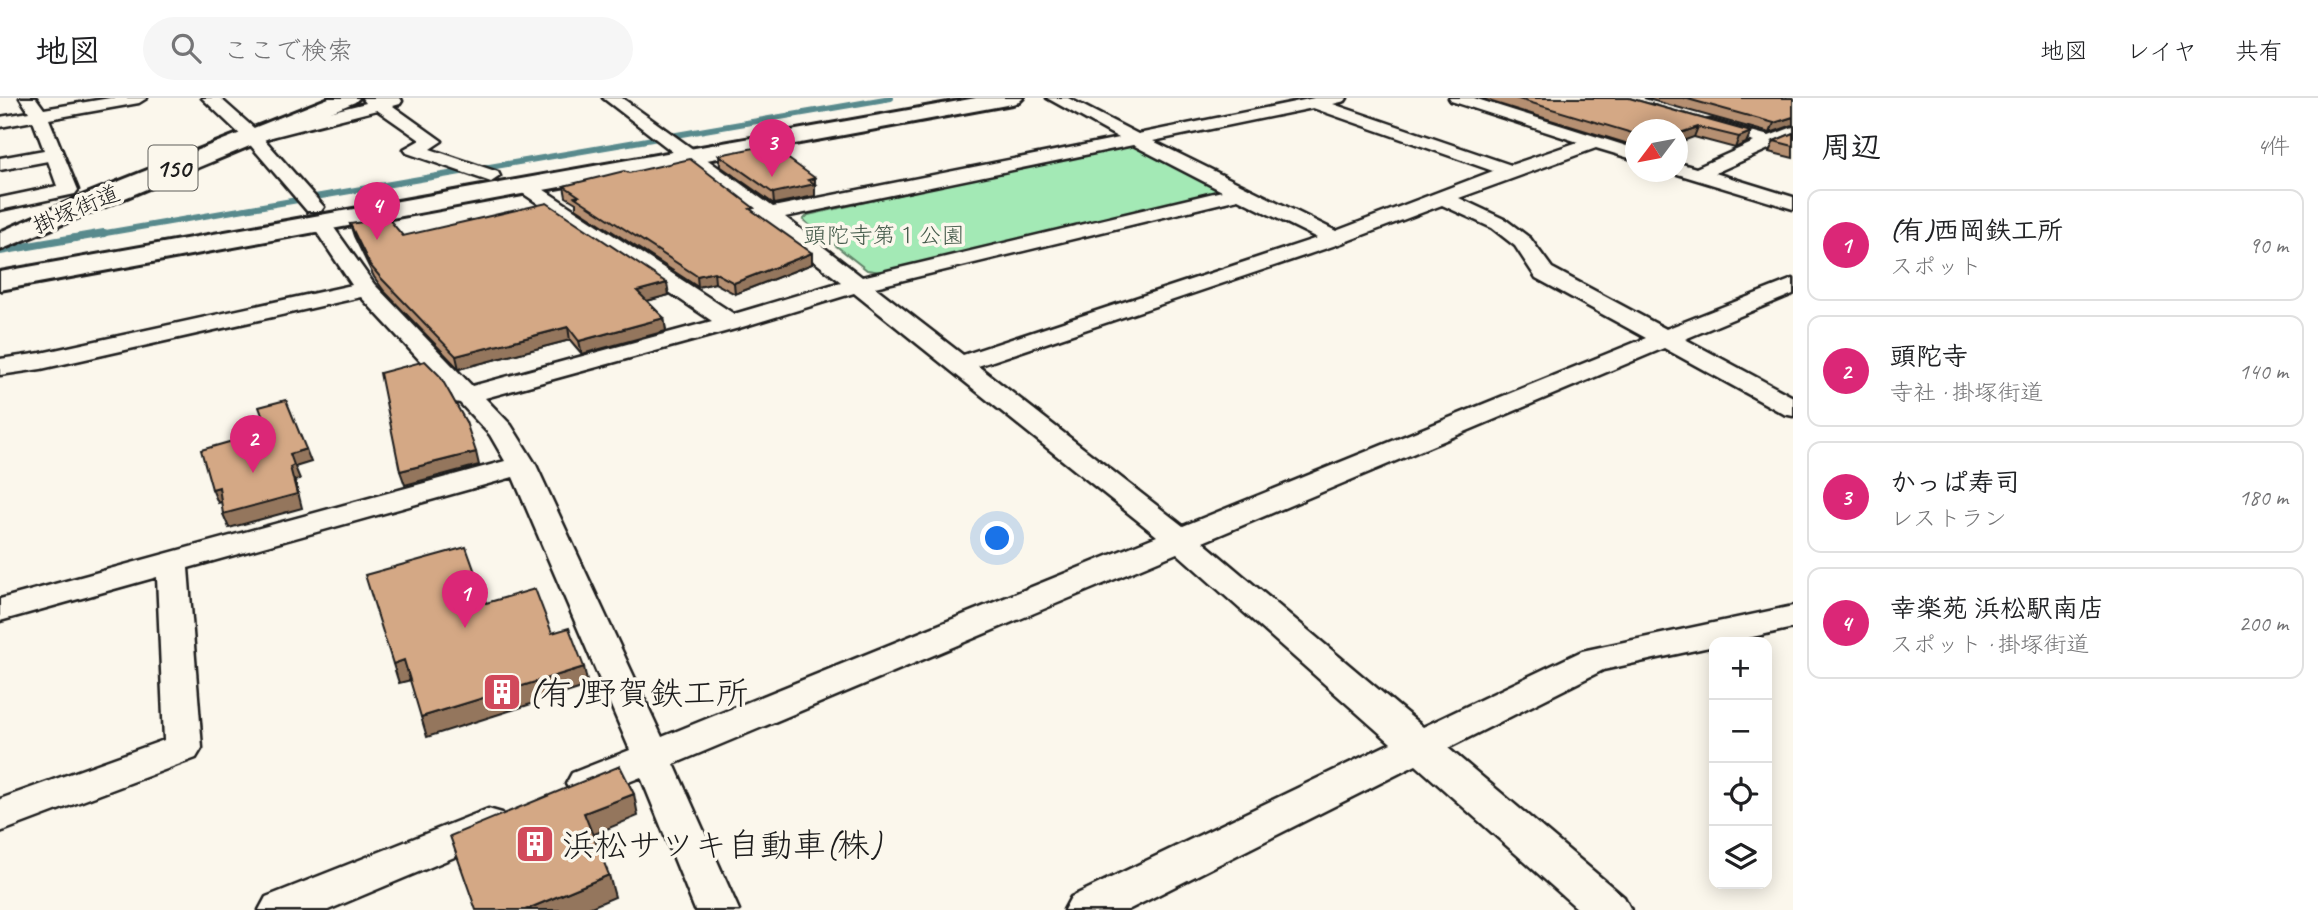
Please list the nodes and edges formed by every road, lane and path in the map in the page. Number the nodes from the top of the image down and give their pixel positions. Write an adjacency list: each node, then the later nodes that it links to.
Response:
1 (28, 98): 14 (street)
2 (139, 98): 14 (street)
3 (210, 98): 18 (street)
4 (348, 98): 18 (main road, 掛塚街道 / 150)
5 (403, 98): 12 (street)
6 (611, 98): 22 (street)
7 (933, 98): 22 (main road)
8 (1012, 98): 22 (main road)
9 (1055, 98): 19 (street)
10 (1339, 98): 13 (street)
11 (1457, 98): 20 (street)
12 (375, 101): 18 (street); 29 (street)
13 (1314, 103): 19 (street); 26 (street)
14 (40, 116): 16 (street); 24 (street)
15 (1694, 120): 21 (street)
16 (0, 122)
17 (1793, 132): 21 (street)
18 (252, 136): 34 (main road, 掛塚街道 / 150); 38 (street)
19 (1132, 138): 32 (street); 37 (street)
20 (1596, 142): 23 (street); 26 (street)
21 (1772, 142): 28 (street)
22 (681, 149): 29 (main road); 30 (main road); 37 (street)
23 (1625, 151)
24 (54, 154): 25 (street); 31 (street)
25 (0, 164)
26 (1511, 171): 33 (street)
27 (1688, 171): 28 (street)
28 (1697, 174): 35 (street)
29 (491, 176): 38 (main road)
30 (525, 186): 38 (main road); 46 (street)
31 (68, 190): 34 (street); 36 (street)
32 (1240, 192): 39 (street); 43 (street)
33 (1444, 198): 39 (street); 47 (street)
34 (91, 201): 40 (main road, 掛塚街道 / 150)
35 (1793, 203)
36 (0, 204)
37 (769, 214): 43 (street)
38 (317, 215): 41 (main road); 42 (main road); 45 (street)
39 (1335, 239): 48 (street)
40 (0, 242)
41 (0, 263)
42 (0, 281)
43 (859, 284): 46 (street); 48 (street)
44 (1793, 286): 47 (street)
45 (366, 289): 49 (street); 50 (street)
46 (731, 323): 50 (street)
47 (1667, 340): 51 (street); 53 (street)
48 (960, 365): 53 (street)
49 (0, 368)
50 (464, 396): 52 (street)
51 (1793, 408)
52 (522, 465): 54 (street); 58 (street)
53 (1179, 538): 57 (street); 58 (street)
54 (172, 562): 55 (street); 61 (street)
55 (0, 610)
56 (1793, 617): 57 (street)
57 (1417, 746): 64 (street); 65 (street)
58 (652, 757): 59 (street); 63 (street)
59 (563, 794)
60 (512, 815): 62 (street)
61 (0, 816)
62 (281, 910)
63 (717, 910)
64 (1086, 910)
65 (1609, 910)

